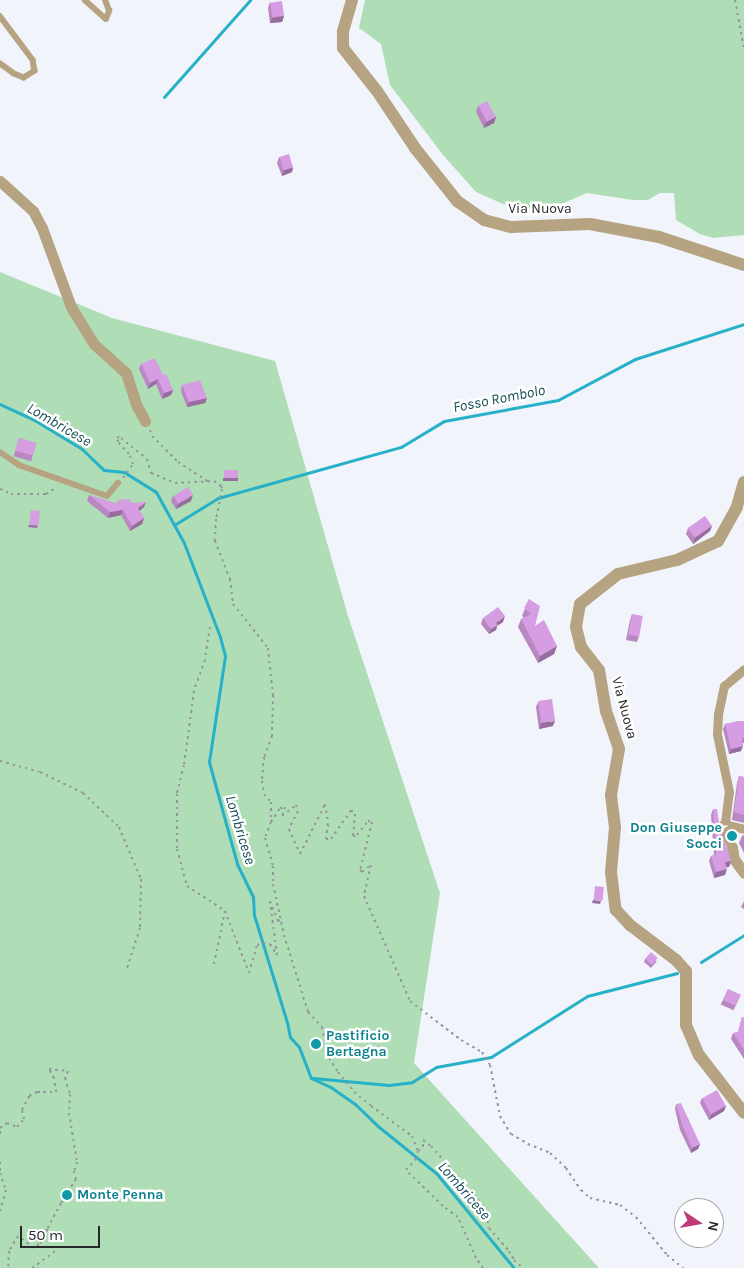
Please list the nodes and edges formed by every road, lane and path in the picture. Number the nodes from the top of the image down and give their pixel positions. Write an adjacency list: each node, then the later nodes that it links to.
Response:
1 (85, 0): 2 (lane)
2 (105, 0)
3 (352, 0): 9 (street, Via Nuova)
4 (735, 0): 6 (path)
5 (0, 16): 7 (lane)
6 (744, 49)
7 (0, 64)
8 (0, 180): 10 (street)
9 (744, 265)
10 (146, 421): 14 (path)
11 (0, 452): 13 (lane)
12 (124, 477): 14 (path)
13 (66, 481): 16 (lane); 17 (path)
14 (207, 481): 21 (path)
15 (744, 482): 30 (street, Via Nuova)
16 (118, 483)
17 (0, 489)
18 (210, 627): 26 (path)
19 (744, 669): 22 (street)
20 (0, 761): 29 (path)
21 (272, 822): 27 (path); 40 (path)
22 (723, 824): 23 (street); 24 (street)
23 (744, 829)
24 (732, 847): 25 (street)
25 (744, 873)
26 (224, 911): 27 (path); 28 (path)
27 (280, 920): 32 (path)
28 (214, 964)
29 (127, 968)
30 (744, 1113)
31 (0, 1134): 36 (path)
32 (418, 1151): 38 (path); 39 (path)
33 (0, 1162): 34 (path)
34 (0, 1211)
35 (55, 1251): 37 (path)
36 (8, 1268)
37 (32, 1268)
38 (483, 1268)
39 (522, 1268)
40 (683, 1268)

